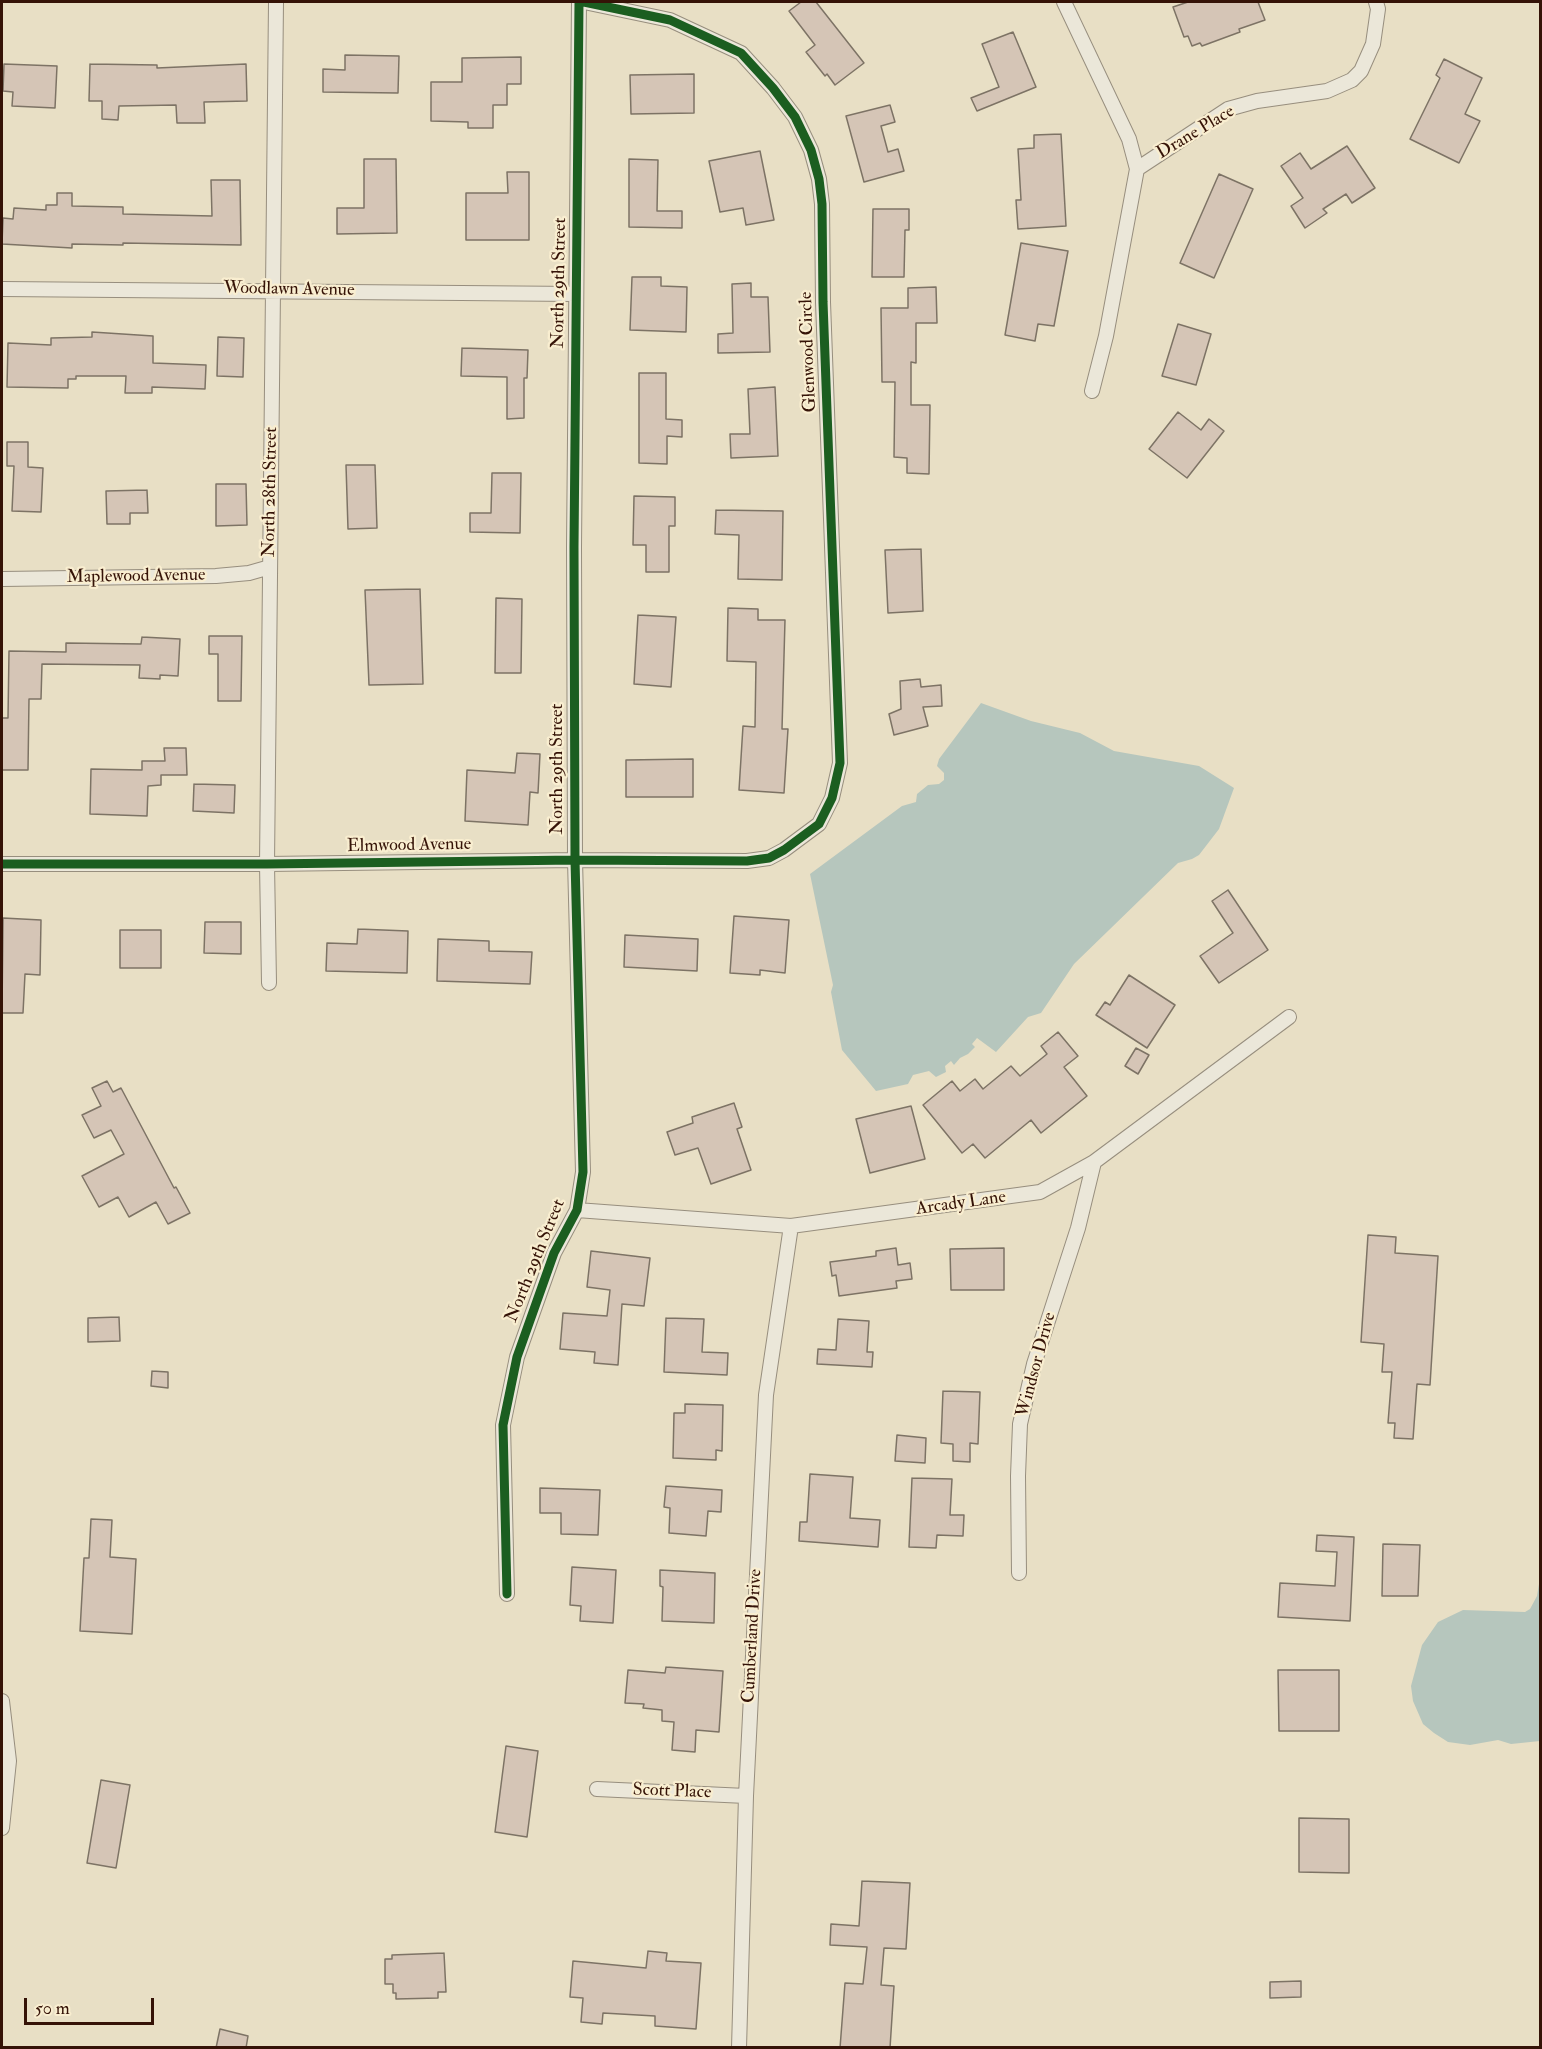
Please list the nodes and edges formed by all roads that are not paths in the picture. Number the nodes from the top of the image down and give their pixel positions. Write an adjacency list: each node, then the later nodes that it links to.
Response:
1 (276, 2): 7 (street, North 28th Street)
2 (581, 2): 8 (street, North 29th Street); 12 (street, Glenwood Circle)
3 (1064, 2): 5 (street, Drane Place)
4 (1376, 2): 5 (street, Drane Place)
5 (1137, 169): 9 (street)
6 (2, 289): 7 (street, Woodlawn Avenue)
7 (274, 290): 8 (street, Woodlawn Avenue); 10 (street, North 28th Street)
8 (576, 294): 13 (street, North 29th Street)
9 (1092, 391)
10 (270, 567): 11 (street, Maplewood Avenue); 15 (street, North 28th Street)
11 (2, 579)
12 (809, 833): 13 (street, Elmwood Avenue)
13 (575, 860): 15 (street, Elmwood Avenue); 19 (street, North 29th Street)
14 (2, 864): 15 (street, Elmwood Avenue)
15 (267, 864): 16 (street, North 28th Street)
16 (269, 983)
17 (1289, 1017): 18 (street, Arcady Lane)
18 (1094, 1162): 20 (street, Arcady Lane); 21 (street, Windsor Drive)
19 (577, 1210): 20 (street, Arcady Lane); 22 (street, North 29th Street)
20 (791, 1226): 25 (street, Cumberland Drive)
21 (1018, 1573)
22 (507, 1594)
23 (2, 1701): 26 (street)
24 (597, 1789): 25 (street, Scott Place)
25 (746, 1796): 27 (street, Cumberland Drive)
26 (2, 1828)
27 (739, 2048)

